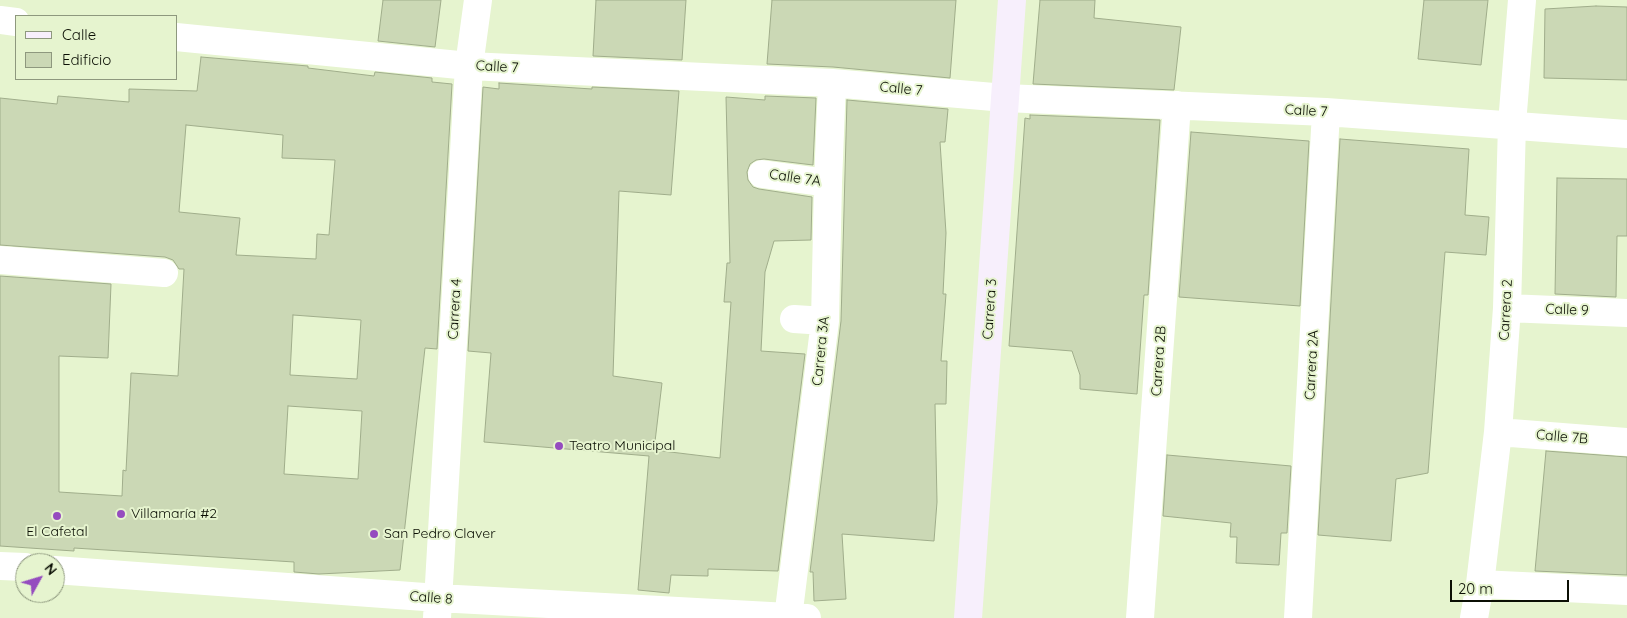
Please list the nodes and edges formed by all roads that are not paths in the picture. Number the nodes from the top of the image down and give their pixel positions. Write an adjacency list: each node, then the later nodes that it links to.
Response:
1 (478, 0): 7 (street, Carrera 4)
2 (1012, 0): 9 (main road, Carrera 3)
3 (1522, 0): 12 (street, Carrera 2)
4 (0, 20): 5 (street)
5 (15, 22)
6 (178, 37): 7 (street, Calle 7)
7 (469, 66): 8 (street, Calle 7); 29 (street, Carrera 4)
8 (832, 83): 9 (street, Calle 7); 15 (street, Carrera 3A)
9 (1005, 98): 10 (street, Calle 7); 32 (main road, Carrera 3)
10 (1178, 105): 11 (street, Calle 7); 33 (street, Carrera 2B)
11 (1326, 112): 12 (street, Calle 7); 34 (street, Carrera 2A)
12 (1512, 124): 13 (street, Calle 7); 18 (street, Carrera 2)
13 (1627, 134)
14 (762, 174): 15 (street, Calle 7A)
15 (828, 182): 21 (street, Carrera 3A)
16 (0, 260): 17 (street)
17 (164, 273)
18 (1507, 308): 19 (street, Calle 9); 22 (street, Carrera 2)
19 (1627, 313)
20 (794, 319): 21 (street)
21 (825, 321): 30 (street, Carrera 3A)
22 (1498, 432): 23 (street, Calle 7B); 27 (street, Carrera 2)
23 (1627, 442)
24 (0, 566): 25 (street)
25 (15, 567)
26 (65, 571): 29 (street, Calle 8)
27 (1480, 584): 28 (street); 35 (street, Carrera 2)
28 (1627, 592)
29 (438, 608): 30 (street, Calle 8)
30 (788, 618): 31 (street, Calle 8)
31 (807, 618)
32 (968, 618)
33 (1140, 618)
34 (1298, 618)
35 (1474, 618)

